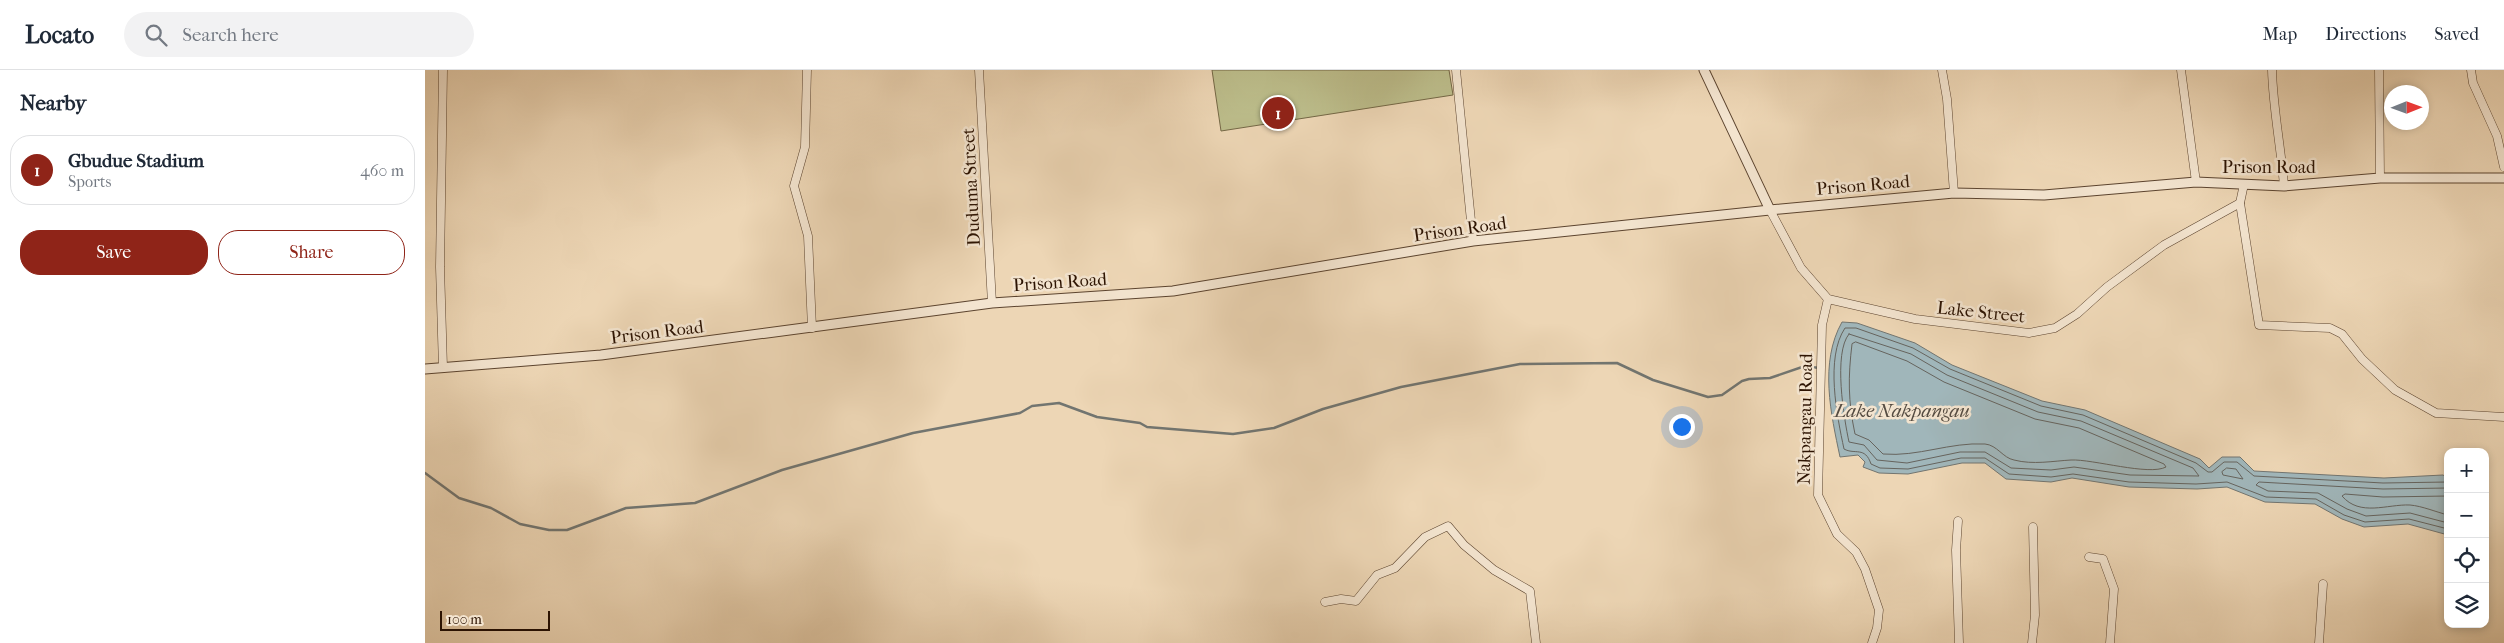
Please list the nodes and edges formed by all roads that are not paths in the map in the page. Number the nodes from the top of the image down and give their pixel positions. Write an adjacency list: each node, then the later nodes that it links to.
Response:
1 (443, 70): 24 (street)
2 (807, 70): 23 (street)
3 (979, 70): 22 (street, Duduma Street)
4 (1456, 70): 20 (street)
5 (1704, 70): 19 (street)
6 (1942, 70): 17 (street)
7 (2181, 70): 14 (street)
8 (2272, 70): 16 (street)
9 (2379, 70): 12 (street)
10 (2471, 70): 11 (street)
11 (2504, 167)
12 (2380, 178): 13 (street, Prison Road); 16 (street, Prison Road)
13 (2504, 178)
14 (2196, 182): 15 (street, Prison Road); 17 (street, Prison Road)
15 (2245, 184): 16 (street, Prison Road); 18 (street)
16 (2284, 186)
17 (1954, 193): 19 (street, Prison Road)
18 (2240, 203): 21 (street, Lake Street); 26 (street)
19 (1770, 210): 20 (street, Prison Road); 21 (street)
20 (1473, 241): 22 (street, Prison Road)
21 (1828, 299): 33 (street, Nakpangau Road)
22 (992, 303): 23 (street, Prison Road)
23 (812, 328): 24 (street, Prison Road)
24 (443, 368): 25 (street, Prison Road)
25 (425, 369)
26 (2504, 417)
27 (1958, 521): 34 (street)
28 (2033, 527): 35 (street)
29 (2089, 557): 36 (street)
30 (2323, 584): 37 (street)
31 (1325, 602): 32 (street)
32 (1537, 643)
33 (1872, 643)
34 (1959, 643)
35 (2032, 643)
36 (2110, 643)
37 (2319, 643)

